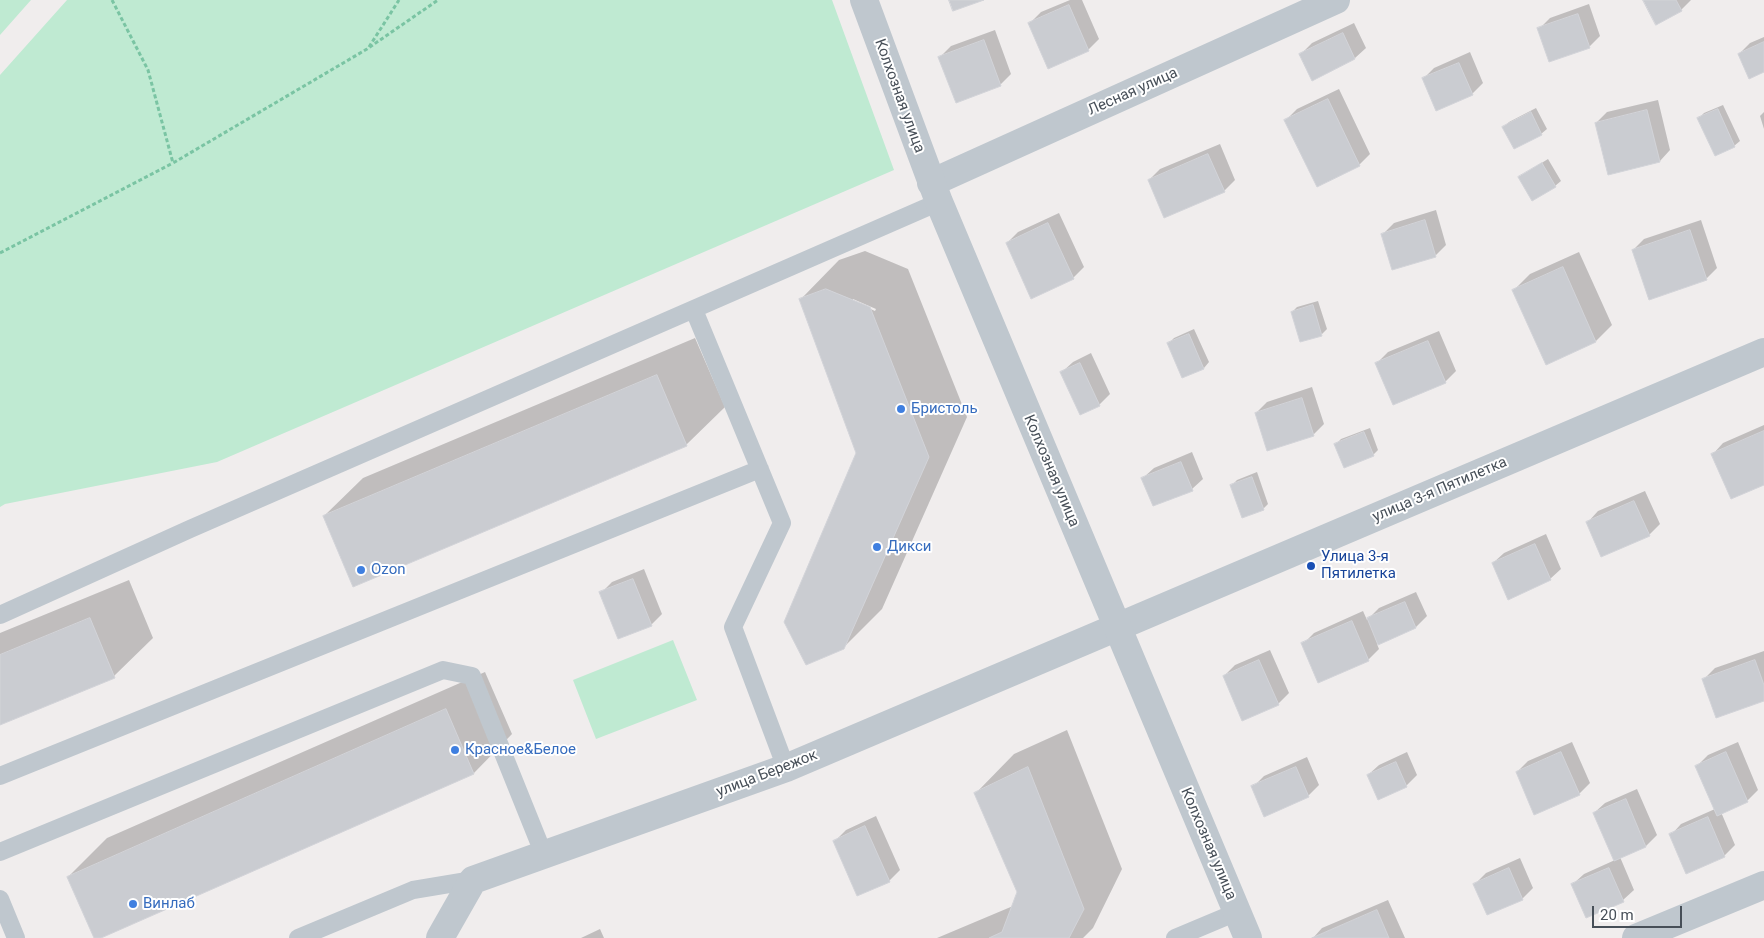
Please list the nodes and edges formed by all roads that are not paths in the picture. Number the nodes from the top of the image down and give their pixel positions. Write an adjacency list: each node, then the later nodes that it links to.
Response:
1 (864, 0): 3 (street, Колхозная улица)
2 (1336, 0): 3 (street, Лесная улица)
3 (935, 193): 4 (lane); 8 (street, Колхозная улица)
4 (694, 310): 6 (lane); 7 (lane)
5 (1764, 352): 8 (street, улица 3-я Пятилетка)
6 (760, 469): 9 (lane); 10 (lane)
7 (0, 615)
8 (1117, 628): 9 (street, улица Бережок); 16 (street, Колхозная улица)
9 (786, 768): 12 (street, улица Бережок)
10 (0, 776)
11 (0, 852): 12 (lane)
12 (544, 855): 13 (street, улица Бережок)
13 (474, 880): 18 (lane); 19 (street)
14 (1764, 885): 22 (street)
15 (0, 899): 17 (lane)
16 (1237, 912): 20 (lane); 21 (street, Колхозная улица)
17 (16, 938)
18 (298, 938)
19 (440, 938)
20 (1175, 938)
21 (1248, 938)
22 (1636, 938)

